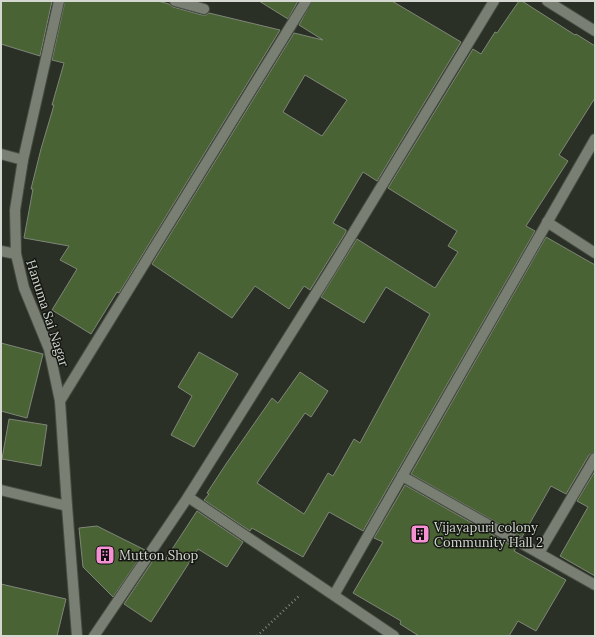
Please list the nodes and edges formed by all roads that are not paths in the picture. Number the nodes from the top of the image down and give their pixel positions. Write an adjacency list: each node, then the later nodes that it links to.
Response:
1 (59, 1): 10 (street, Hanuma Sai Nagar)
2 (175, 1): 6 (street)
3 (306, 1): 15 (street)
4 (494, 1): 19 (street)
5 (547, 1): 7 (street)
6 (204, 8)
7 (595, 31)
8 (595, 139): 11 (street)
9 (1, 154): 10 (street)
10 (23, 160): 14 (street, Hanuma Sai Nagar)
11 (547, 222): 13 (street); 17 (street)
12 (1, 251): 14 (street)
13 (595, 253)
14 (16, 254): 15 (street, Hanuma Sai Nagar)
15 (60, 401): 20 (street, Hanuma Sai Nagar)
16 (595, 458): 21 (street)
17 (402, 476): 21 (street); 23 (street)
18 (1, 490): 20 (street)
19 (188, 497): 23 (street); 25 (street)
20 (66, 506): 24 (street, Hanuma Sai Nagar)
21 (539, 553): 22 (street)
22 (595, 585)
23 (334, 595): 26 (street)
24 (77, 636)
25 (94, 636)
26 (394, 636)

